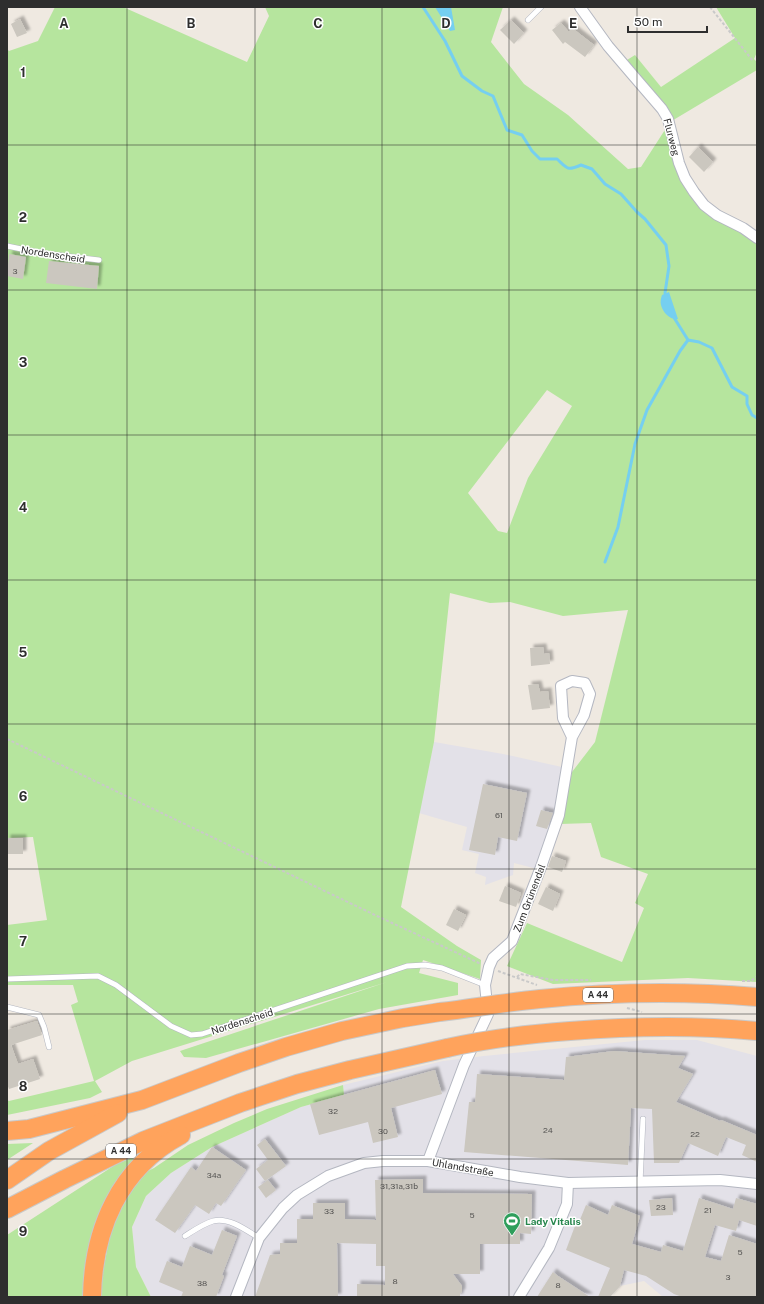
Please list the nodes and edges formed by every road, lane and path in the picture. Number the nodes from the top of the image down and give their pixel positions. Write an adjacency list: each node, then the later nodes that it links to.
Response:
1 (541, 7): 4 (lane)
2 (580, 7): 6 (street, Flurweg)
3 (710, 7): 5 (path)
4 (528, 20)
5 (753, 61)
6 (756, 237)
7 (7, 246): 8 (lane, Nordenscheid)
8 (99, 260)
9 (572, 737): 9 (street, Zum Grünendal); 13 (street, Zum Grünendal)
10 (7, 739): 11 (path)
11 (478, 963)
12 (7, 979): 13 (lane, Nordenscheid)
13 (484, 985): 22 (street, Zum Grünendal)
14 (757, 997): 18 (highway, A 44, bridge)
15 (7, 1007): 17 (lane)
16 (757, 1031): 19 (highway, A 44, bridge)
17 (50, 1047)
18 (142, 1100): 21 (highway); 23 (highway, A 44)
19 (240, 1103): 27 (highway, A 44); 30 (highway)
20 (643, 1119): 24 (lane)
21 (7, 1131)
22 (428, 1161): 25 (street, Uhlandstraße); 29 (street, Uhlandstraße)
23 (7, 1180)
24 (640, 1182): 25 (street, Uhlandstraße); 26 (street, Uhlandstraße)
25 (568, 1183): 32 (street)
26 (757, 1184)
27 (7, 1209)
28 (185, 1236): 29 (lane)
29 (259, 1238): 31 (street, Uhlandstraße)
30 (92, 1297)
31 (236, 1297)
32 (519, 1297)

